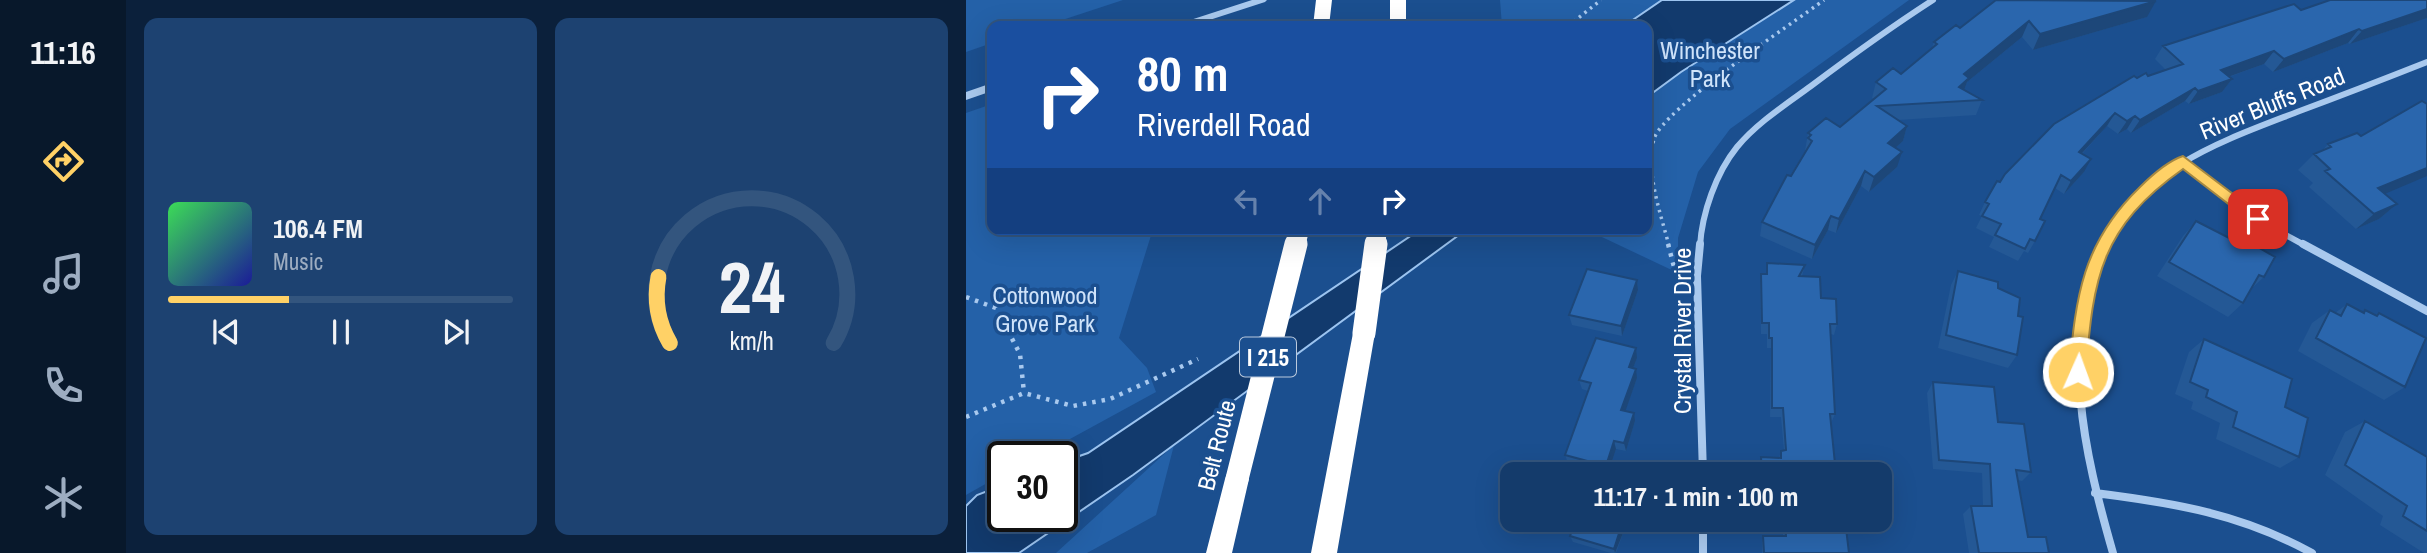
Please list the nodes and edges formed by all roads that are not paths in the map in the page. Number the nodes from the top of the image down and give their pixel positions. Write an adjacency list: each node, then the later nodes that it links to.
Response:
1 (1324, 0): 6 (highway)
2 (1398, 0): 7 (highway)
3 (1933, 0): 16 (street, Crystal River Drive)
4 (1260, 1): 5 (street)
5 (1197, 21)
6 (1322, 21)
7 (1398, 21)
8 (2423, 64): 9 (street); 12 (street, River Bluffs Road)
9 (2427, 71)
10 (987, 89): 11 (street)
11 (966, 96)
12 (2183, 161): 15 (street); 17 (street, River Bluffs Road)
13 (1298, 235): 19 (highway, Belt Route / I 215, bridge)
14 (1377, 235): 20 (highway, bridge)
15 (2427, 311)
16 (1703, 462)
17 (2095, 493): 22 (street, River Bluffs Road); 23 (street)
18 (1703, 532): 21 (street)
19 (1219, 553)
20 (1324, 553)
21 (1703, 553)
22 (2113, 553)
23 (2312, 553)

